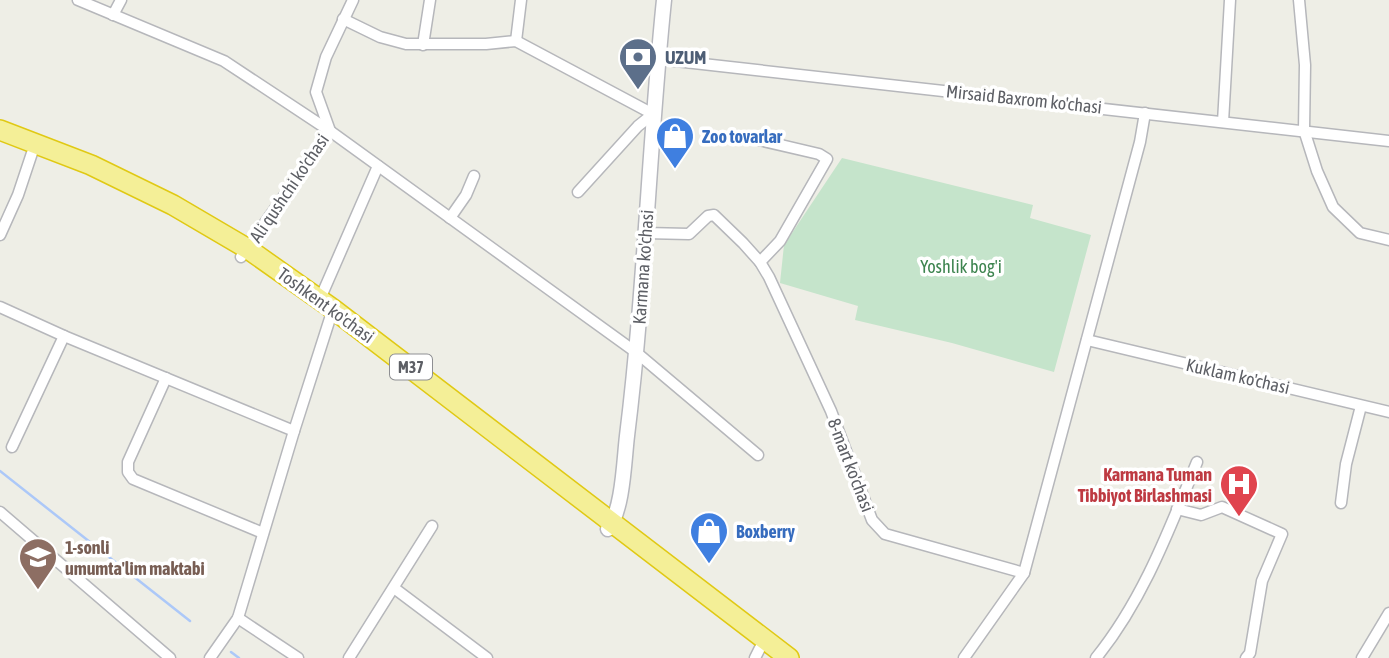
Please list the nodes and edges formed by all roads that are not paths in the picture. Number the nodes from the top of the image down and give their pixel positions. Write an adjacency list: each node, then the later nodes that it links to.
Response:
1 (78, 0): 9 (street)
2 (121, 0): 9 (street)
3 (353, 0): 10 (street, Ali qushchi ko'chasi)
4 (430, 0): 12 (street)
5 (521, 0): 11 (street)
6 (664, 0): 13 (main road, Karmana ko'chasi)
7 (1230, 0): 16 (street)
8 (1299, 0): 19 (street)
9 (113, 15): 18 (street)
10 (343, 19): 12 (street); 18 (street, Ali qushchi ko'chasi)
11 (516, 41): 12 (street); 15 (street)
12 (423, 45)
13 (658, 59): 14 (street, Mirsaid Baxrom ko'chasi); 15 (main road, Karmana ko'chasi)
14 (1145, 113): 16 (street, Mirsaid Baxrom ko'chasi); 36 (street)
15 (653, 114): 26 (street); 28 (main road, Karmana ko'chasi)
16 (1223, 122): 19 (street, Mirsaid Baxrom ko'chasi)
17 (0, 130): 31 (highway, Toshkent ko'chasi / M37)
18 (330, 131): 24 (street); 31 (street, Ali qushchi ko'chasi)
19 (1304, 131): 22 (street, Mirsaid Baxrom ko'chasi); 30 (street)
20 (746, 137): 32 (street)
21 (0, 140): 23 (highway, Toshkent ko'chasi / M37)
22 (1389, 141)
23 (32, 153): 29 (street); 31 (highway, Toshkent ko'chasi / M37)
24 (378, 166): 27 (street); 34 (street)
25 (474, 176): 27 (street)
26 (578, 192)
27 (450, 218): 37 (street)
28 (645, 233): 32 (street, 8-mart ko'chasi); 37 (main road, Karmana ko'chasi)
29 (0, 235)
30 (1389, 240)
31 (245, 253): 34 (highway, Toshkent ko'chasi / M37)
32 (760, 262): 51 (street, 8-mart ko'chasi)
33 (0, 307): 35 (street)
34 (328, 309): 41 (street); 49 (highway, Toshkent ko'chasi / M37)
35 (64, 337): 38 (street); 42 (street)
36 (1087, 340): 39 (street, Kuklam ko'chasi); 51 (street)
37 (637, 353): 43 (street); 49 (main road, Karmana ko'chasi)
38 (166, 378): 41 (street); 50 (street)
39 (1361, 406): 40 (street, Kuklam ko'chasi); 45 (street)
40 (1389, 412)
41 (293, 430): 50 (street)
42 (12, 447)
43 (758, 455)
44 (1197, 462): 46 (street)
45 (1341, 503)
46 (1177, 509): 63 (street); 64 (street)
47 (0, 512): 57 (street)
48 (432, 526): 52 (street)
49 (610, 526): 55 (highway, Toshkent ko'chasi / M37); 61 (highway, Toshkent ko'chasi / M37)
50 (263, 533): 54 (street)
51 (1024, 573): 62 (street)
52 (394, 587): 56 (street); 60 (street)
53 (1389, 614): 65 (street)
54 (238, 618): 58 (street); 59 (street)
55 (762, 655)
56 (354, 656)
57 (170, 658)
58 (210, 658)
59 (298, 658)
60 (486, 658)
61 (789, 658)
62 (964, 658)
63 (1096, 658)
64 (1246, 658)
65 (1362, 658)

